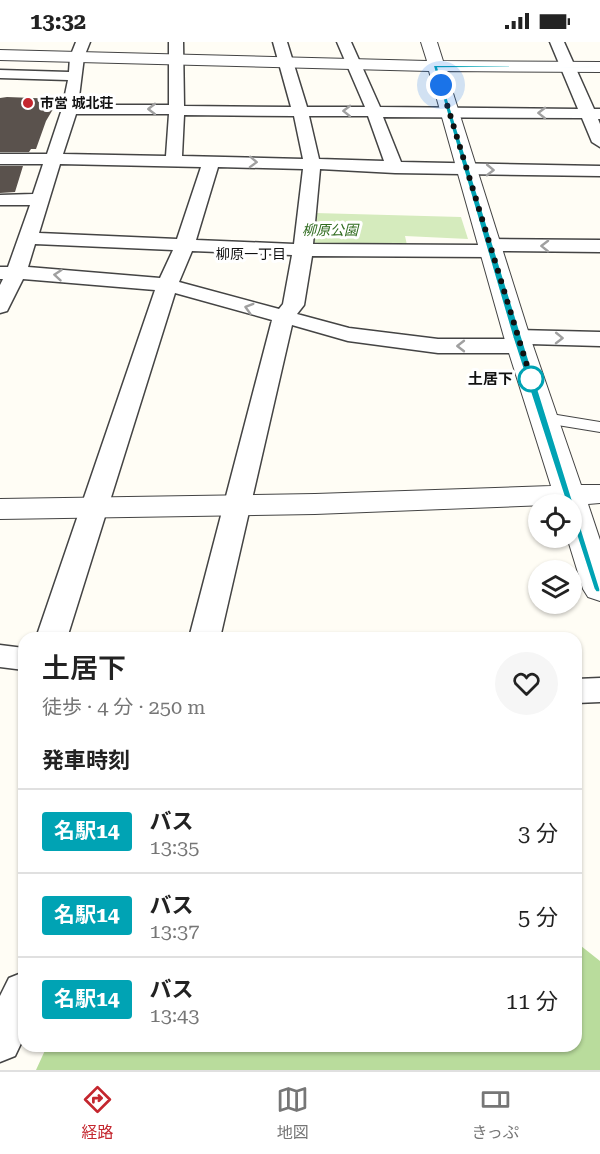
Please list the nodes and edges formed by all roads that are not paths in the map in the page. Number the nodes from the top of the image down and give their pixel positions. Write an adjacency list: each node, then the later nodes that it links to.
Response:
1 (176, 42): 8 (street)
2 (280, 42): 9 (street)
3 (344, 42): 10 (street)
4 (429, 42): 11 (street)
5 (557, 42): 12 (street)
6 (80, 50): 7 (street); 8 (street); 15 (street)
7 (0, 55)
8 (175, 59): 9 (street); 18 (street)
9 (285, 62): 10 (street); 19 (street)
10 (353, 64): 11 (street); 20 (street)
11 (435, 66): 12 (street); 21 (street)
12 (569, 67): 13 (street); 22 (street)
13 (600, 67)
14 (0, 74): 15 (street)
15 (76, 75): 17 (street)
16 (52, 94): 17 (street)
17 (72, 101): 18 (street, one-way to 17); 25 (street)
18 (175, 109): 19 (street); 26 (street)
19 (300, 110): 20 (street, one-way to 19); 28 (street)
20 (373, 111): 21 (street); 29 (street)
21 (449, 112): 22 (street, one-way to 21); 30 (street)
22 (594, 113): 23 (street)
23 (600, 142)
24 (0, 159): 25 (street)
25 (54, 159): 26 (street); 32 (street)
26 (174, 160): 27 (street)
27 (211, 161): 28 (street, one-way to 28); 35 (street)
28 (312, 164): 29 (street); 38 (street)
29 (395, 168): 30 (street)
30 (466, 169): 31 (street, one-way to 31); 37 (street)
31 (600, 171)
32 (40, 199): 33 (street); 34 (street)
33 (0, 200)
34 (28, 238): 35 (street); 39 (street)
35 (184, 244): 38 (street); 40 (street)
36 (600, 246): 37 (street, one-way to 37)
37 (490, 248): 38 (street); 44 (street)
38 (303, 250): 42 (street)
39 (8, 273): 40 (street, one-way to 39); 41 (street)
40 (167, 285): 42 (street, one-way to 40); 49 (street)
41 (0, 306)
42 (283, 318): 44 (street, one-way to 42); 48 (street)
43 (600, 339): 44 (street, one-way to 43)
44 (518, 342): 45 (street)
45 (545, 418): 46 (street); 47 (street)
46 (600, 427)
47 (585, 495): 48 (street); 51 (street)
48 (236, 504): 49 (street); 53 (street)
49 (95, 506): 50 (street); 52 (street)
50 (0, 509)
51 (600, 589)
52 (53, 632)
53 (205, 632)
54 (0, 656): 55 (street)
55 (18, 658)
56 (600, 690): 57 (street)
57 (582, 691)
58 (18, 1004): 59 (street)
59 (0, 1041)

